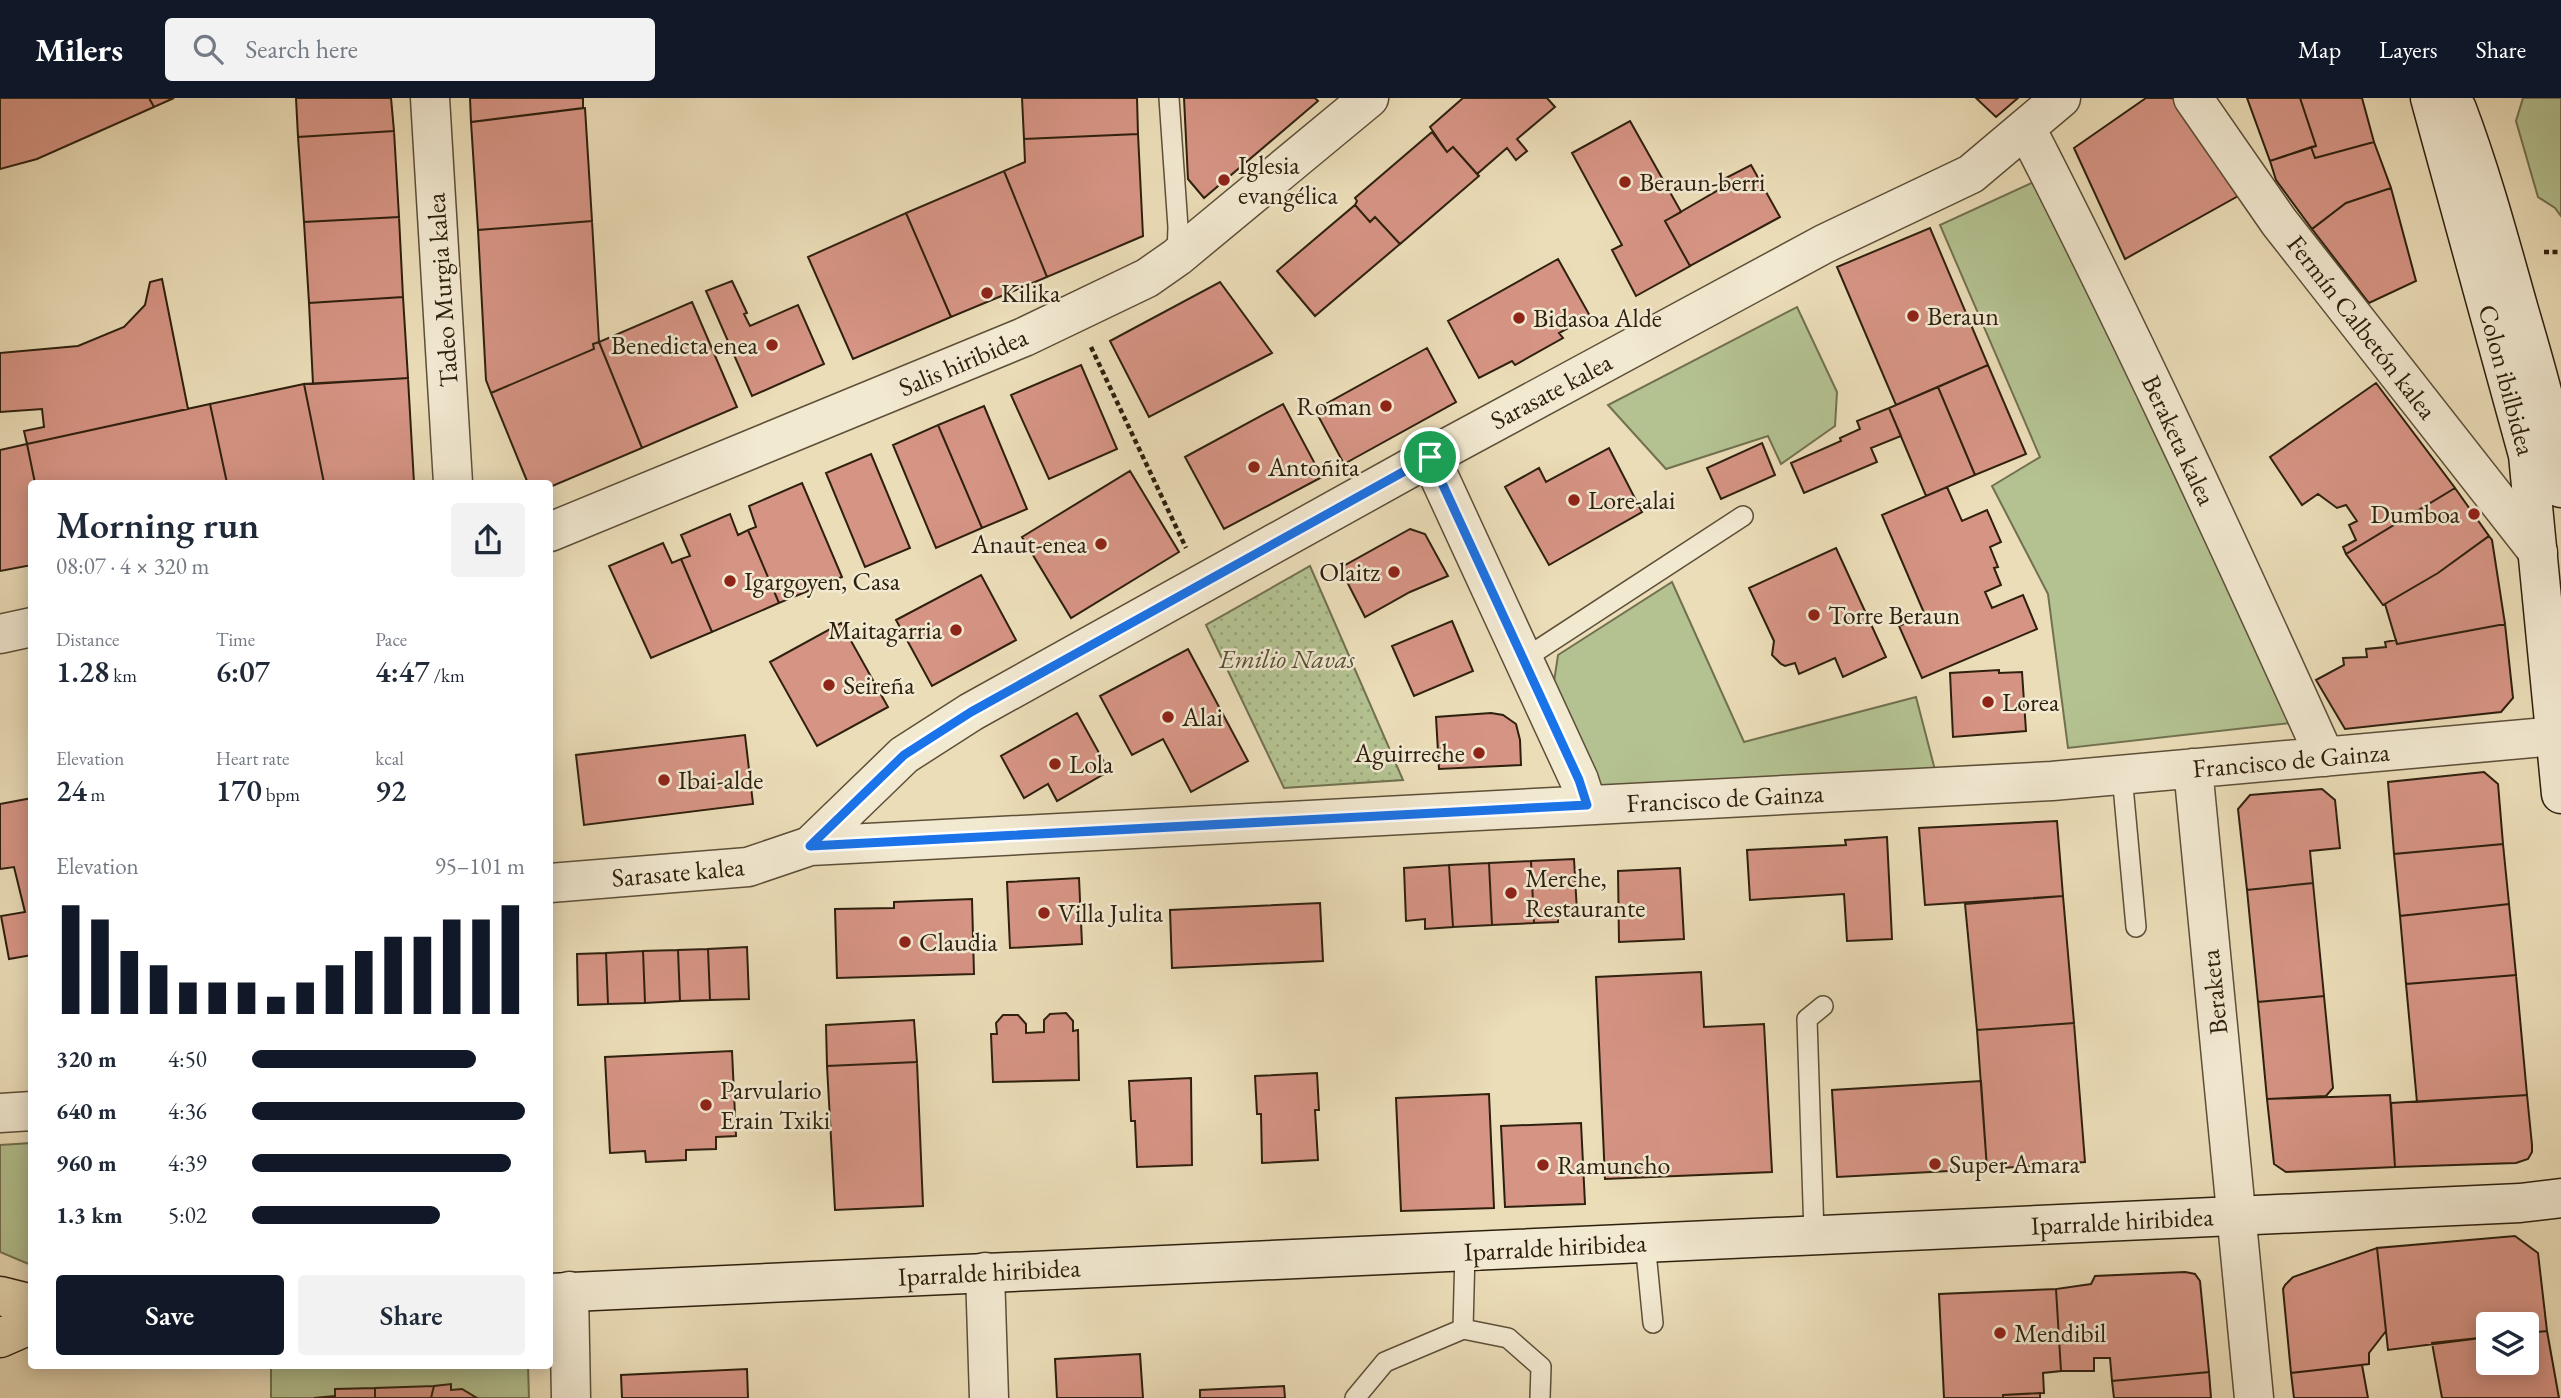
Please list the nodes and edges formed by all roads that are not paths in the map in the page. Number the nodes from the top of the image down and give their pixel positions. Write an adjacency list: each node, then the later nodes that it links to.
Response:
1 (430, 98): 11 (street, Tadeo Murgia kalea)
2 (1168, 98): 8 (lane)
3 (1370, 98): 8 (street, Salis hiribidea)
4 (2062, 98): 7 (street, Sarasate kalea)
5 (2193, 98): 15 (street, Fermín Calbetón kalea)
6 (2448, 99): 9 (street, Colon ibilbidea); 12 (street)
7 (2026, 128): 10 (street, Sarasate kalea); 20 (street, Beraketa kalea)
8 (1177, 257): 14 (street, Salis hiribidea)
9 (2499, 344): 12 (street); 15 (street, Colon ibilbidea)
10 (1430, 457): 18 (street); 25 (street, Sarasate kalea)
11 (453, 480)
12 (2561, 488)
13 (1743, 516): 18 (lane)
14 (553, 531)
15 (2538, 552): 19 (street, Colon ibilbidea)
16 (28, 628): 17 (street)
17 (0, 634)
18 (1524, 659): 24 (street)
19 (2556, 736): 20 (street, Francisco de Gainza); 23 (street, Colon ibilbidea)
20 (2325, 757): 21 (street, Francisco de Gainza)
21 (2193, 768): 22 (street, Francisco de Gainza); 32 (street, Beraketa)
22 (2122, 775): 24 (street, Francisco de Gainza); 27 (lane)
23 (2561, 794)
24 (1587, 805): 25 (street, Francisco de Gainza)
25 (810, 846): 26 (street, Sarasate kalea)
26 (553, 883)
27 (2136, 927)
28 (1823, 1006): 33 (lane)
29 (28, 1111): 30 (street)
30 (0, 1113)
31 (2561, 1198): 32 (street, Iparralde hiribidea)
32 (2237, 1216): 33 (street, Iparralde hiribidea); 48 (street, Beraketa)
33 (1814, 1234): 34 (street, Iparralde hiribidea)
34 (1645, 1242): 35 (street, Iparralde hiribidea); 40 (lane)
35 (1465, 1251): 36 (street, Iparralde hiribidea); 42 (lane)
36 (985, 1272): 37 (street, Iparralde hiribidea); 45 (street)
37 (559, 1292): 44 (street)
38 (0, 1296): 39 (main road)
39 (28, 1303)
40 (1653, 1324)
41 (28, 1326): 43 (main road)
42 (1463, 1329): 46 (lane); 47 (lane)
43 (0, 1338)
44 (571, 1398)
45 (989, 1398)
46 (1355, 1398)
47 (1540, 1398)
48 (2254, 1398)

